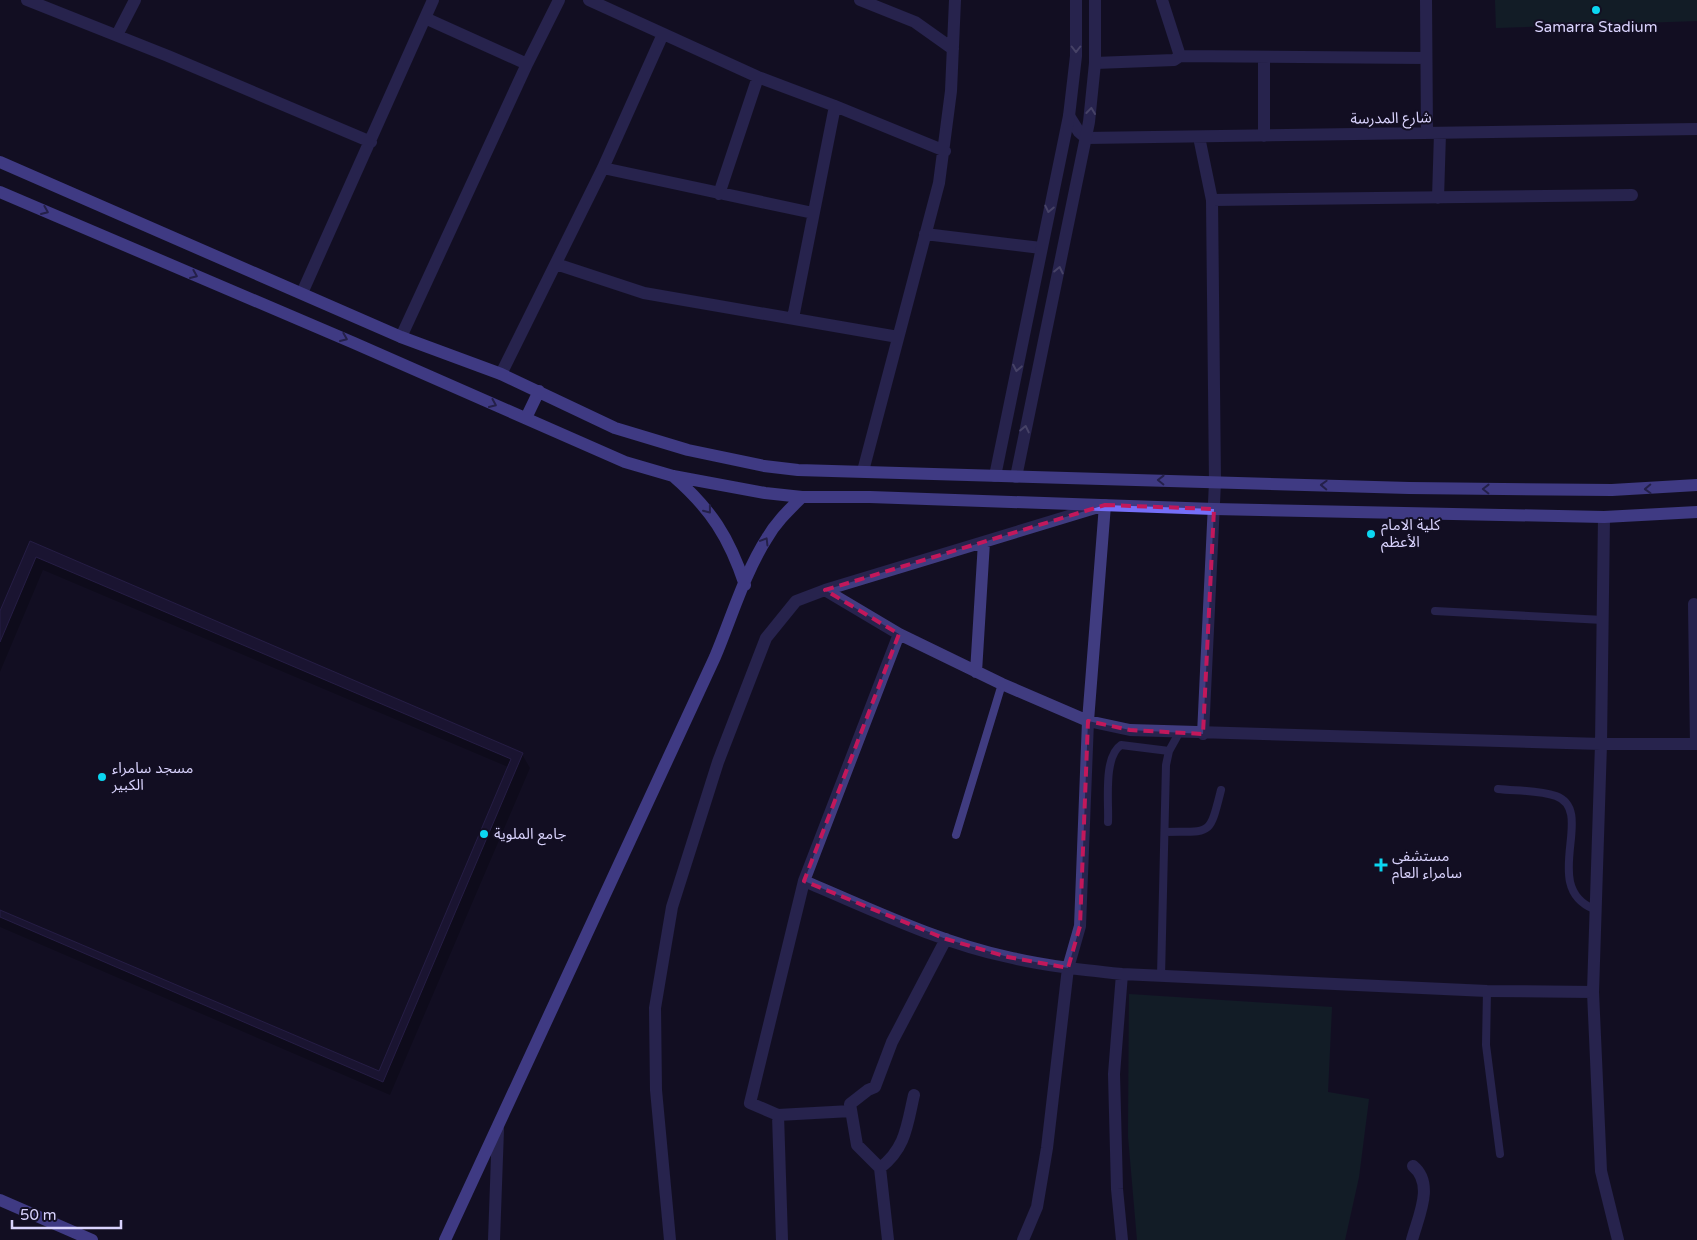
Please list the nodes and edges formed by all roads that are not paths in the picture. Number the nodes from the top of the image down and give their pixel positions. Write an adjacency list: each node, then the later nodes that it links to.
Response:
1 (27, 0): 14 (street)
2 (135, 0): 14 (street)
3 (433, 0): 12 (street)
4 (559, 0): 20 (street)
5 (589, 0): 13 (street)
6 (860, 0): 15 (street)
7 (955, 0): 15 (street)
8 (1076, 0): 23 (street, one-way to 23)
9 (1095, 0): 19 (street)
10 (1162, 0): 16 (street)
11 (1426, 0): 18 (street)
12 (425, 18): 20 (street); 29 (street)
13 (663, 34): 21 (street); 32 (street)
14 (116, 35): 29 (street)
15 (953, 49): 30 (street)
16 (1180, 56): 17 (street); 19 (street)
17 (1264, 57): 18 (street); 26 (street)
18 (1426, 58): 25 (street)
19 (1096, 63): 28 (street, one-way to 19)
20 (527, 64): 44 (street)
21 (758, 77): 22 (street); 34 (street)
22 (835, 106): 30 (street); 38 (street)
23 (1069, 116): 28 (street); 40 (street, one-way to 40)
24 (1697, 129): 25 (street, شارع المدرسة)
25 (1433, 133): 26 (street, شارع المدرسة); 36 (street)
26 (1264, 136): 27 (street, شارع المدرسة)
27 (1200, 137): 28 (street, شارع المدرسة); 37 (street)
28 (1086, 138): 52 (street, one-way to 28)
29 (371, 142): 42 (street)
30 (945, 151): 39 (street)
31 (0, 162): 42 (main road)
32 (603, 168): 34 (street); 41 (street)
33 (0, 192): 48 (main road, one-way to 48)
34 (719, 194): 38 (street)
35 (1632, 195): 36 (street)
36 (1438, 198): 37 (street)
37 (1212, 200): 53 (street)
38 (813, 213): 43 (street)
39 (925, 234): 40 (street); 45 (street)
40 (1041, 248): 51 (street, one-way to 51)
41 (556, 264): 43 (street); 46 (street)
42 (302, 293): 44 (main road)
43 (793, 318): 45 (street)
44 (401, 337): 46 (main road)
45 (898, 337): 49 (street)
46 (502, 374): 47 (main road)
47 (539, 391): 48 (main road); 49 (main road)
48 (526, 418): 50 (main road)
49 (863, 471): 51 (main road)
50 (673, 476): 55 (main road); 61 (main road, one-way to 61)
51 (995, 476): 52 (main road)
52 (1016, 477): 53 (main road, one-way to 52)
53 (1214, 482): 54 (main road, one-way to 53); 57 (street)
54 (1697, 485)
55 (802, 497): 56 (main road); 61 (main road, one-way to 55)
56 (1105, 505): 57 (main road); 60 (street); 69 (street)
57 (1214, 509): 59 (main road); 71 (street)
58 (1697, 512): 59 (main road)
59 (1604, 517): 65 (street)
60 (984, 542): 62 (street); 67 (street)
61 (745, 585): 91 (main road)
62 (825, 590): 66 (street); 99 (street)
63 (1694, 604): 73 (street)
64 (1435, 611): 65 (lane)
65 (1602, 620): 72 (street)
66 (899, 634): 67 (street); 80 (street)
67 (976, 672): 68 (street)
68 (1002, 684): 69 (street); 79 (lane)
69 (1088, 721): 70 (street); 83 (street)
70 (1179, 733): 71 (street); 74 (lane)
71 (1203, 734): 72 (street)
72 (1601, 744): 73 (street); 81 (street)
73 (1697, 744)
74 (1169, 751): 77 (lane); 78 (lane)
75 (1498, 789): 81 (lane)
76 (1221, 790): 78 (lane)
77 (1108, 822)
78 (1164, 832): 85 (lane)
79 (956, 835)
80 (804, 881): 82 (street); 90 (street)
81 (1594, 909): 87 (street)
82 (946, 939): 83 (street); 89 (street)
83 (1068, 968): 84 (street); 102 (street)
84 (1122, 974): 85 (street); 103 (street)
85 (1161, 976): 86 (street)
86 (1487, 991): 87 (street); 92 (lane)
87 (1593, 992): 105 (street)
88 (914, 1095): 94 (street)
89 (851, 1111): 90 (street); 94 (street)
90 (778, 1115): 100 (street)
91 (498, 1129): 97 (main road); 98 (street)
92 (1500, 1154)
93 (1412, 1166): 104 (street)
94 (880, 1168): 101 (street)
95 (0, 1200): 96 (main road)
96 (92, 1240)
97 (445, 1240)
98 (494, 1240)
99 (670, 1240)
100 (782, 1240)
101 (888, 1240)
102 (1023, 1240)
103 (1122, 1240)
104 (1412, 1240)
105 (1618, 1240)

